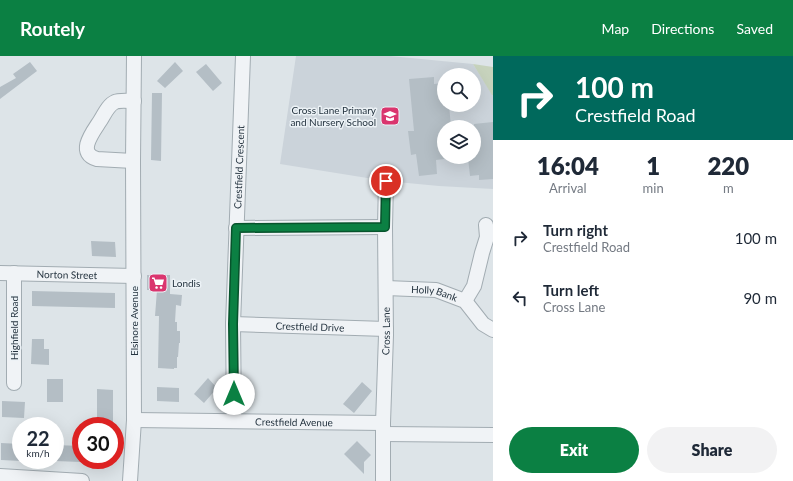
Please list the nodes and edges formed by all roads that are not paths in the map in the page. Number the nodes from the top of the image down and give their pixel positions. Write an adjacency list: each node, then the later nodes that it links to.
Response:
1 (134, 56): 3 (street, Elsinore Avenue)
2 (243, 56): 7 (street, Crestfield Crescent)
3 (134, 101): 4 (street, Elsinore Avenue); 4 (street)
4 (133, 161): 11 (street, Elsinore Avenue)
5 (386, 181): 6 (street, Cross Lane)
6 (385, 227): 7 (street); 12 (street, Cross Lane)
7 (236, 228): 14 (street, Crestfield Crescent)
8 (488, 234): 13 (street)
9 (0, 273): 10 (street, Norton Street)
10 (14, 273): 11 (street, Norton Street); 17 (street, Highfield Road)
11 (134, 276): 18 (street, Elsinore Avenue)
12 (386, 288): 13 (street, Holly Bank); 15 (street, Cross Lane)
13 (465, 301): 16 (street, Holly Bank)
14 (233, 324): 15 (street, Crestfield Drive); 19 (street, Crestfield Crescent)
15 (386, 329): 20 (street, Cross Lane)
16 (493, 330)
17 (14, 383)
18 (134, 420): 19 (street, Crestfield Avenue); 24 (street, Elsinore Avenue)
19 (234, 422): 20 (street, Crestfield Avenue)
20 (383, 428): 21 (street, Crestfield Avenue); 25 (street, Cross Lane)
21 (493, 435)
22 (0, 476): 23 (street)
23 (82, 481)
24 (130, 481)
25 (383, 481)

